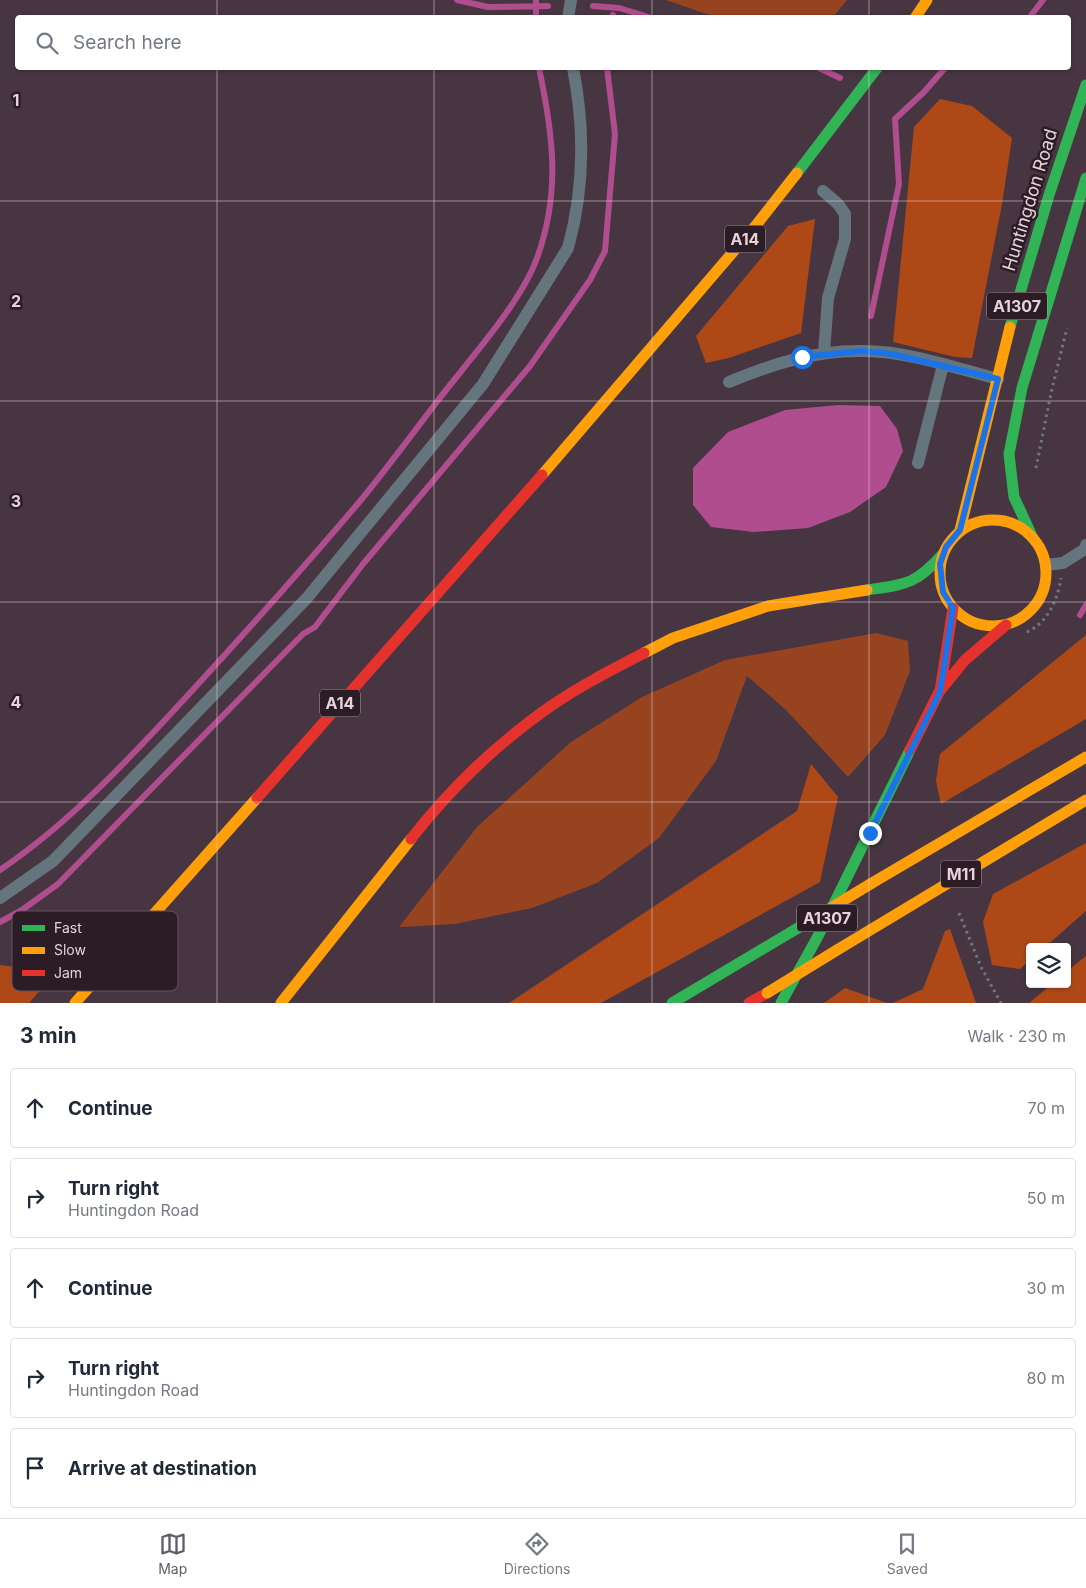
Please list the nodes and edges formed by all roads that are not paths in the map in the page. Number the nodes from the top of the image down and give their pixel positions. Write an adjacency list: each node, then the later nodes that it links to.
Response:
1 (571, 0): 3 (lane)
2 (927, 0): 4 (main road)
3 (568, 15)
4 (916, 15)
5 (573, 70): 25 (lane)
6 (875, 70): 26 (main road, A14)
7 (1086, 85): 12 (main road, Huntingdon Road / A1307)
8 (1086, 178): 16 (main road, A1307)
9 (823, 191): 10 (lane)
10 (824, 353): 11 (lane); 13 (lane)
11 (943, 365): 12 (lane); 14 (lane)
12 (998, 379): 15 (main road, Huntingdon Road / A1307)
13 (729, 382)
14 (918, 463)
15 (960, 530): 16 (main road); 18 (main road)
16 (1032, 536): 19 (main road)
17 (1086, 545): 19 (lane)
18 (942, 555): 20 (main road); 29 (main road)
19 (1046, 565): 21 (main road)
20 (953, 608): 21 (main road); 22 (main road, A1307)
21 (1006, 625): 22 (main road, A1307)
22 (940, 692): 32 (main road, A1307)
23 (1086, 757): 30 (main road, M11, bridge)
24 (1086, 800): 31 (main road, M11, bridge)
25 (0, 898)
26 (156, 911)
27 (86, 991): 28 (main road, A14)
28 (75, 1003)
29 (281, 1003)
30 (672, 1003)
31 (749, 1003)
32 (781, 1003)

